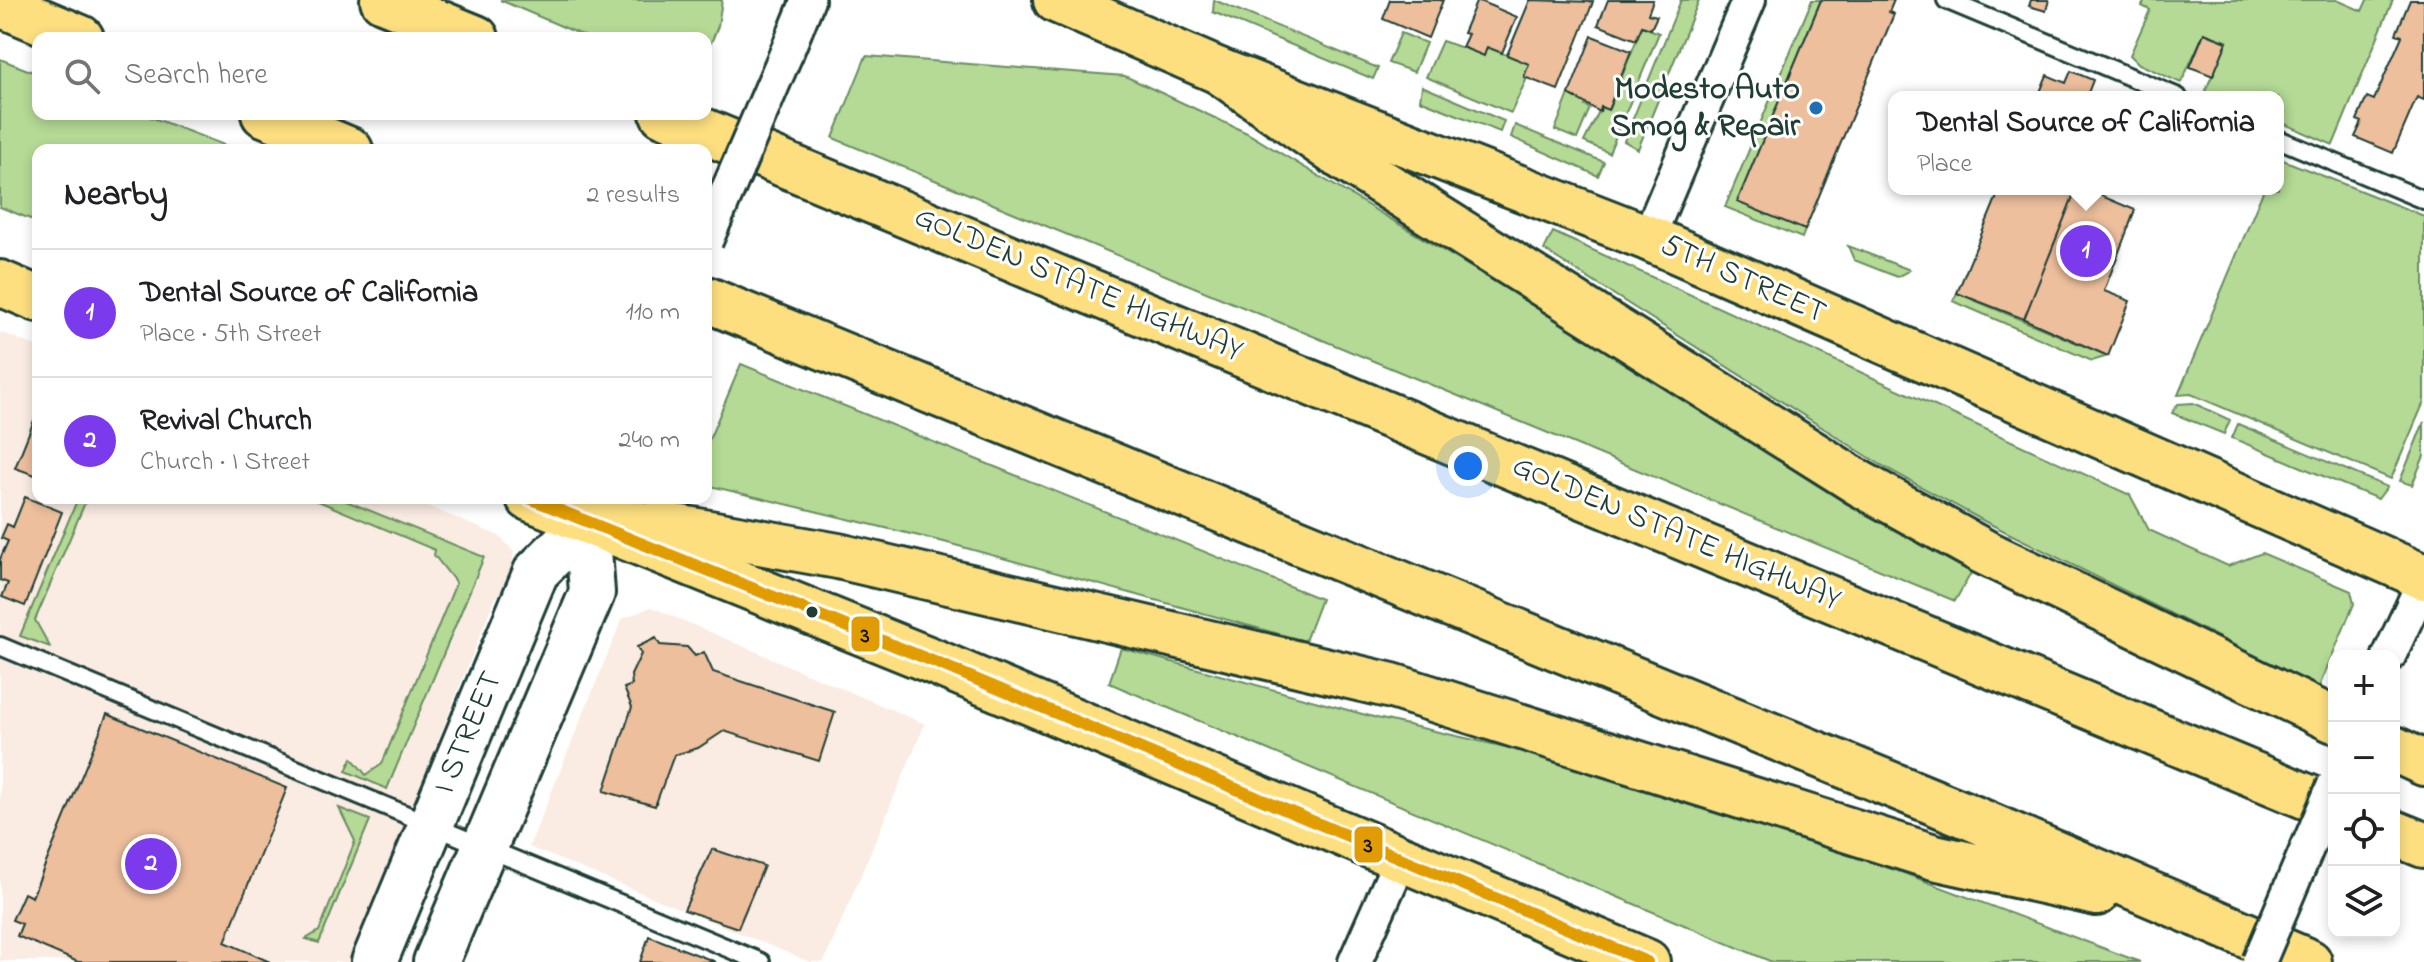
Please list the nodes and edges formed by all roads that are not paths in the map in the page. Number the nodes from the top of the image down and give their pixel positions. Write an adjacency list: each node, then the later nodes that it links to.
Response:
1 (383, 0): 8 (main road)
2 (808, 0): 16 (street, bridge)
3 (1056, 0): 9 (main road, 5TH STREET)
4 (1749, 0): 17 (street)
5 (1946, 0): 10 (lane)
6 (0, 4): 7 (main road)
7 (67, 32)
8 (461, 32)
9 (1219, 71): 17 (main road, 5TH STREET); 26 (main road)
10 (2164, 91)
11 (278, 120): 14 (main road)
12 (677, 120): 30 (main road, GOLDEN STATE HIGHWAY)
13 (2284, 142): 15 (lane)
14 (336, 144)
15 (2424, 200)
16 (712, 227)
17 (1648, 238): 23 (main road, 5TH STREET)
18 (0, 283): 19 (main road)
19 (32, 296)
20 (712, 301): 36 (main road)
21 (560, 504): 22 (main road)
22 (592, 510): 31 (street, I STREET); 34 (street, I STREET); 35 (main road); 36 (main road)
23 (2424, 579): 25 (street)
24 (0, 646): 31 (lane)
25 (2392, 650)
26 (2328, 717)
27 (2400, 752): 28 (main road)
28 (2424, 763)
29 (2330, 794): 42 (street, bridge)
30 (2328, 806)
31 (430, 827): 34 (lane); 38 (street, I STREET)
32 (2400, 835): 33 (main road)
33 (2424, 845)
34 (486, 848): 39 (street, I STREET); 40 (lane)
35 (1402, 856): 37 (main road); 41 (street)
36 (2196, 915): 43 (main road)
37 (1625, 958)
38 (374, 962)
39 (436, 962)
40 (761, 962)
41 (1355, 962)
42 (2259, 962)
43 (2309, 962)

